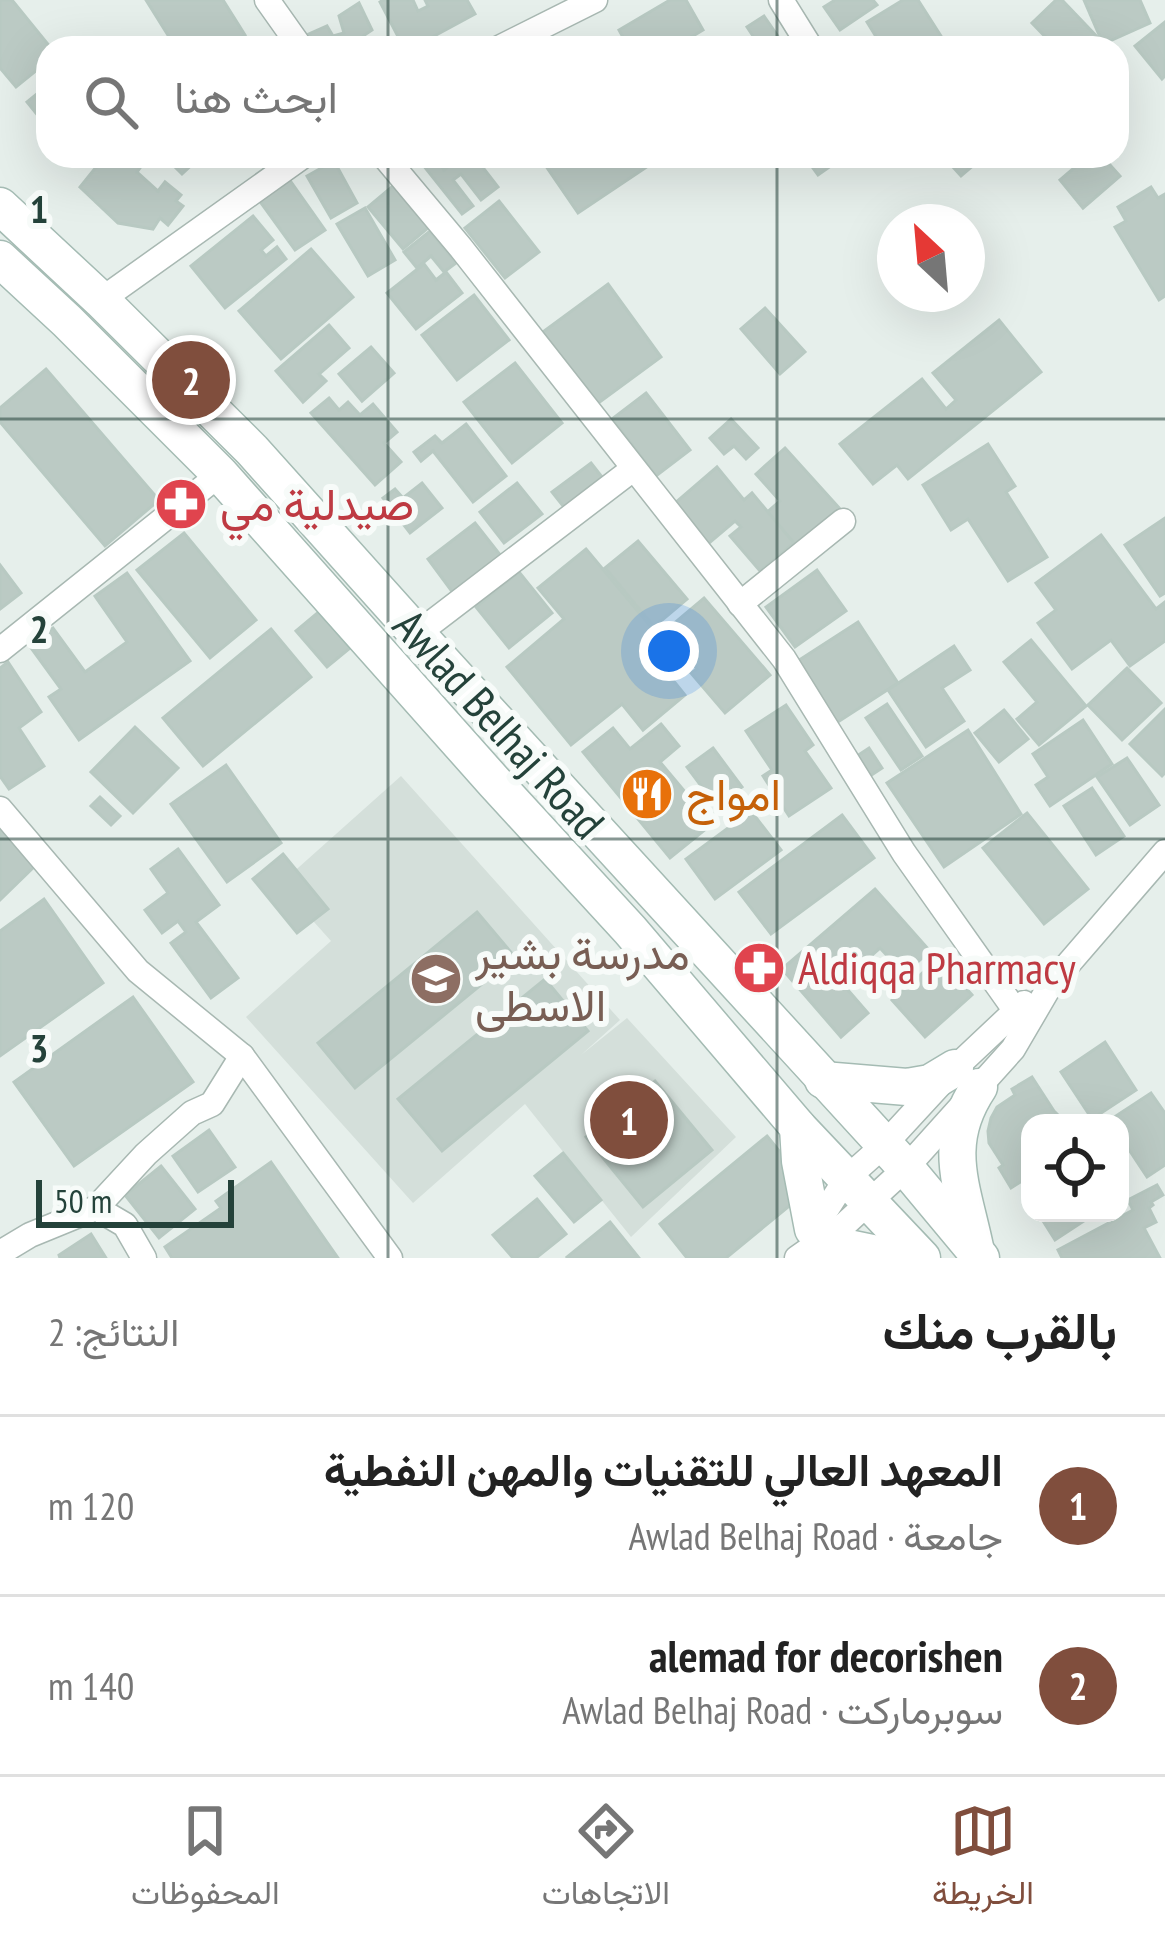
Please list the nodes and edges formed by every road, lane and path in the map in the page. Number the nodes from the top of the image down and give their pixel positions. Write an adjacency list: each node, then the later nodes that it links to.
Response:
1 (267, 0): 5 (street)
2 (595, 0): 4 (street)
3 (781, 0): 7 (street)
4 (564, 7): 6 (street)
5 (293, 36)
6 (518, 36)
7 (803, 36)
8 (287, 168): 12 (street)
9 (393, 168): 13 (street)
10 (0, 206): 12 (main road, Awlad Belhaj Road)
11 (0, 260): 14 (main road, Awlad Belhaj Road)
12 (101, 299): 17 (main road, Awlad Belhaj Road)
13 (634, 469): 16 (street); 17 (street)
14 (220, 474): 18 (street); 26 (main road, Awlad Belhaj Road)
15 (843, 521): 16 (street)
16 (740, 604): 22 (street)
17 (416, 634): 25 (main road, Awlad Belhaj Road)
18 (0, 650)
19 (0, 809): 23 (street)
20 (1165, 852): 21 (street)
21 (1051, 984): 22 (street); 24 (street)
22 (1015, 1010): 24 (street)
23 (242, 1056): 29 (street); 34 (street)
24 (967, 1078): 25 (main road); 27 (street); 32 (main road)
25 (823, 1080): 27 (main road, Awlad Belhaj Road)
26 (798, 1127): 28 (main road, Awlad Belhaj Road); 30 (main road)
27 (895, 1157): 28 (street); 32 (main road, Awlad Belhaj Road)
28 (858, 1190): 30 (street); 36 (main road, Awlad Belhaj Road)
29 (96, 1208): 31 (street); 33 (street)
30 (809, 1244): 35 (main road)
31 (0, 1253)
32 (978, 1254)
33 (144, 1258)
34 (390, 1258)
35 (897, 1258)
36 (922, 1258)

